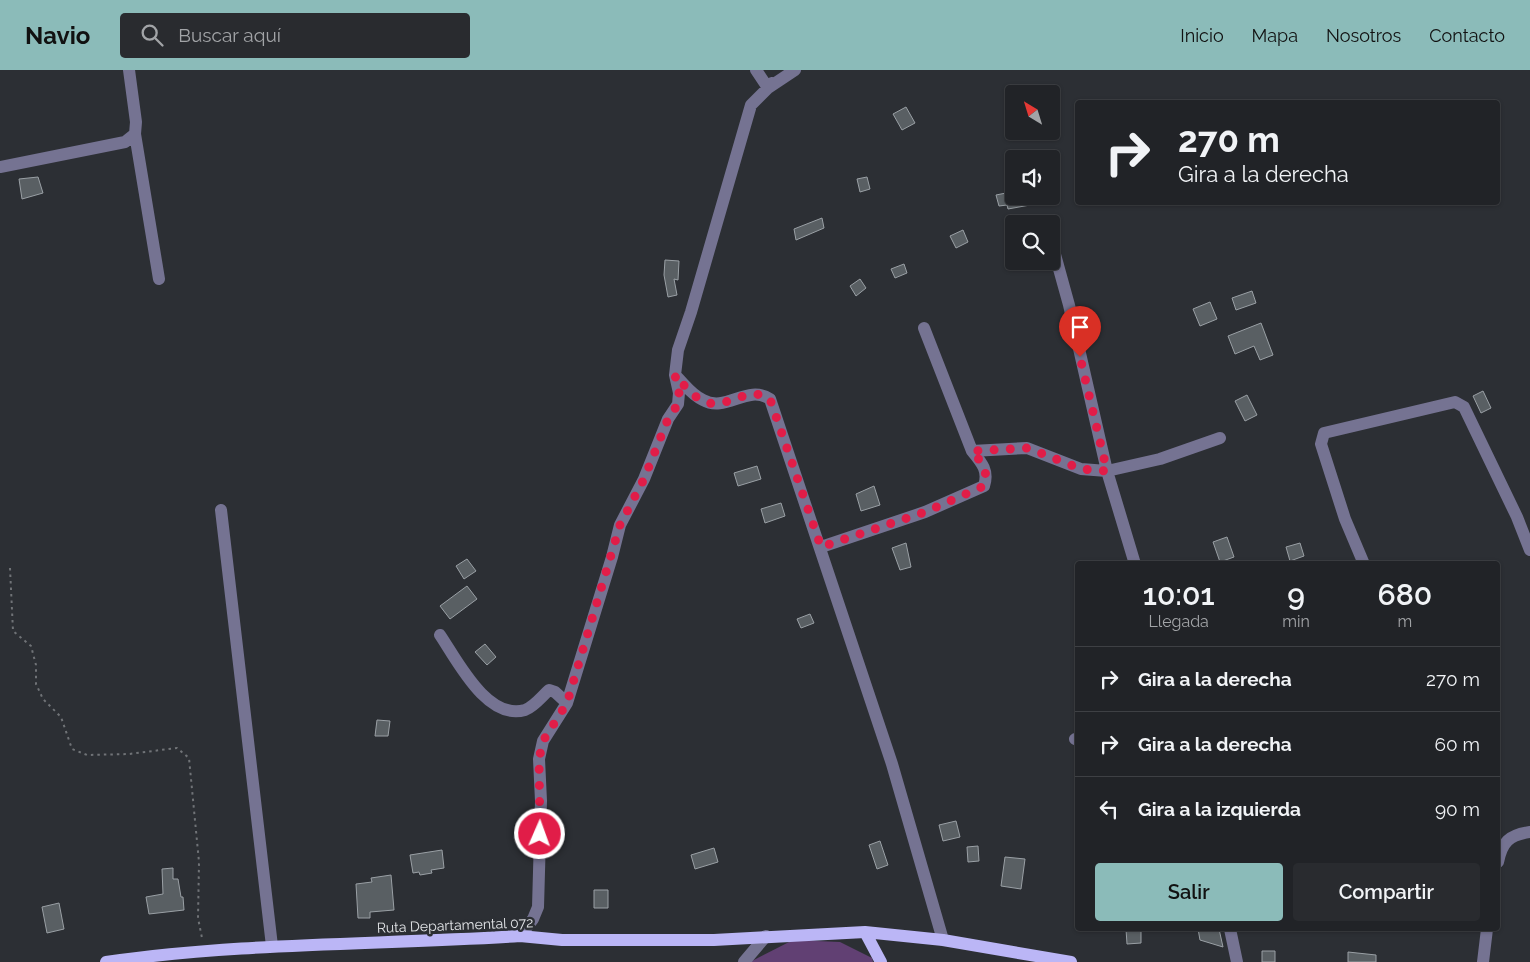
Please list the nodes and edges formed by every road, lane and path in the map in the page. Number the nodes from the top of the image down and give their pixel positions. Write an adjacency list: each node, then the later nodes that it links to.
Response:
1 (129, 70): 6 (street)
2 (756, 70): 5 (street)
3 (781, 70): 5 (street)
4 (795, 70): 5 (street)
5 (768, 88): 11 (street)
6 (135, 134): 7 (street); 9 (street)
7 (0, 167)
8 (1060, 270): 14 (street)
9 (159, 279)
10 (924, 328): 13 (street)
11 (675, 375): 16 (street); 22 (street)
12 (1220, 438): 14 (street)
13 (972, 451): 14 (street); 16 (street)
14 (1107, 471): 18 (street)
15 (221, 510): 31 (street)
16 (821, 547): 30 (street)
17 (1530, 550): 19 (street)
18 (1134, 561)
19 (1363, 561)
20 (10, 568): 32 (path)
21 (440, 634): 22 (street)
22 (567, 703): 28 (street)
23 (1530, 832): 24 (street)
24 (1500, 851)
25 (1230, 931): 37 (street)
26 (1487, 931): 38 (street)
27 (865, 932): 29 (main road, Ruta Departamental 072); 30 (main road, Ruta Departamental 072); 35 (main road)
28 (520, 936): 29 (main road, Ruta Departamental 072); 31 (main road, Ruta Departamental 072)
29 (766, 936): 34 (street)
30 (943, 940): 36 (main road, Ruta Departamental 072)
31 (272, 946): 32 (main road, Ruta Departamental 072)
32 (204, 950): 33 (main road, Ruta Departamental 072)
33 (106, 962)
34 (744, 962)
35 (881, 962)
36 (1071, 962)
37 (1237, 962)
38 (1482, 962)

